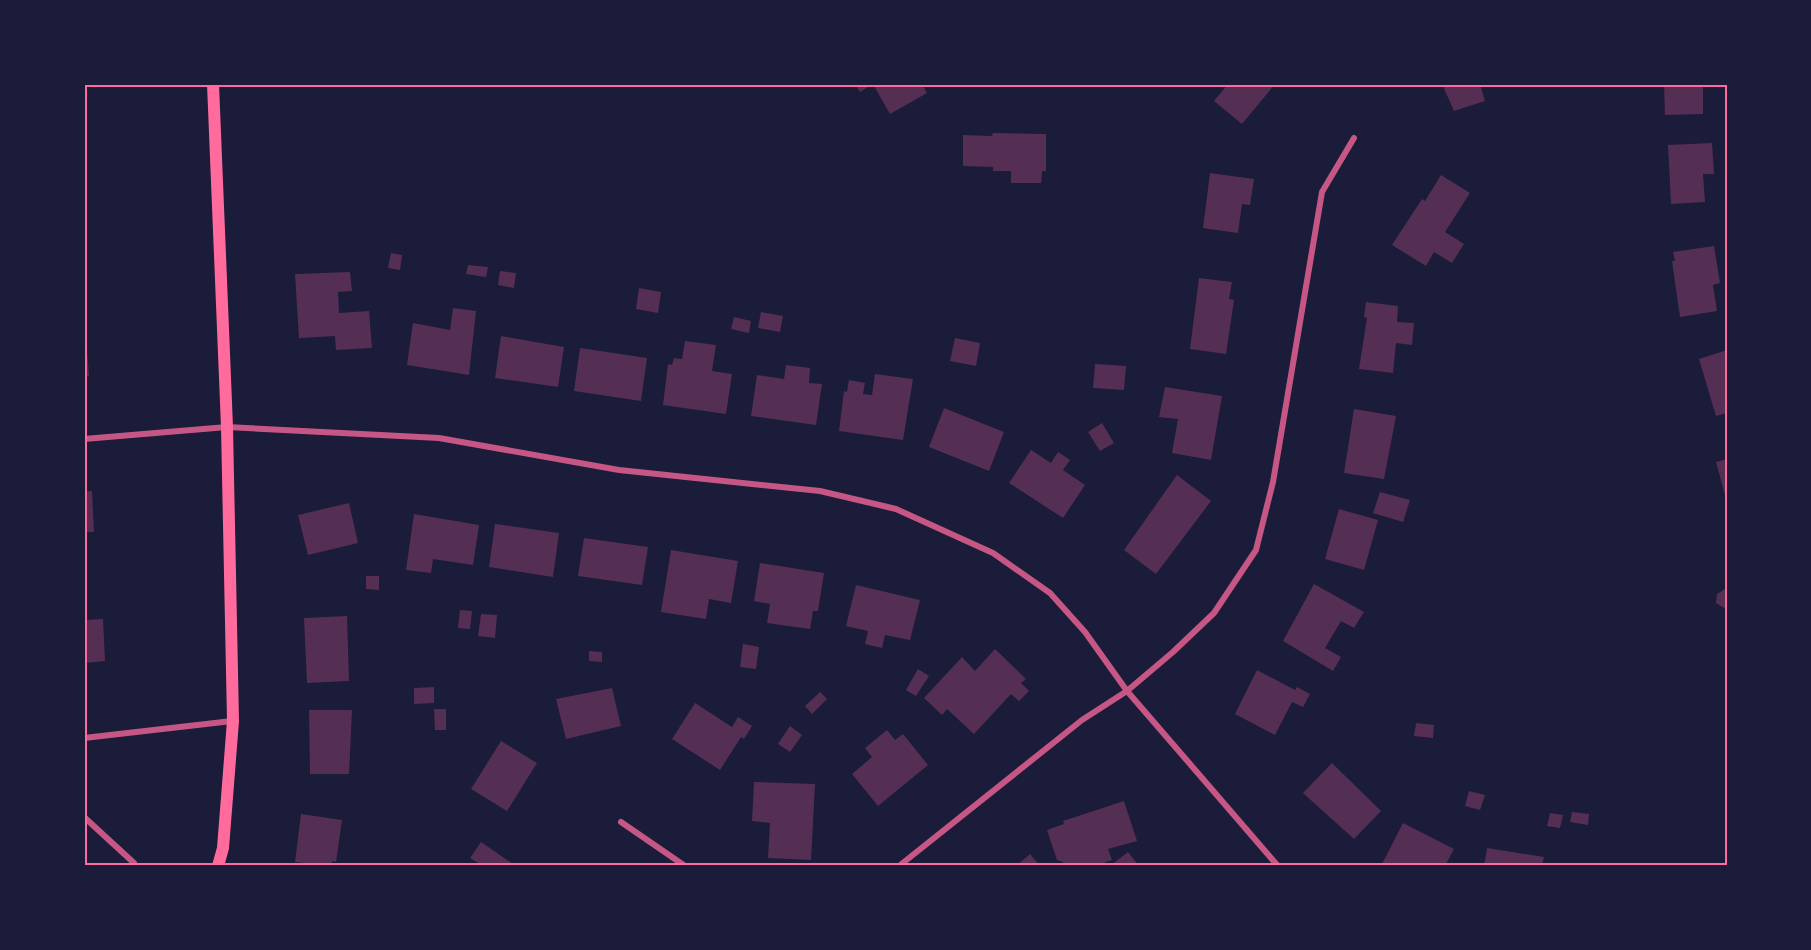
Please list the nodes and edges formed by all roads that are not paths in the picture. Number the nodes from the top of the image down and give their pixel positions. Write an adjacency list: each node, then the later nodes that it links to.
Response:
1 (213, 84): 3 (main road)
2 (1354, 138): 5 (street)
3 (227, 427): 4 (street); 5 (street); 6 (main road)
4 (84, 439)
5 (1127, 691): 13 (street); 14 (street)
6 (233, 721): 7 (street); 11 (main road)
7 (84, 738)
8 (84, 817): 10 (street)
9 (621, 822): 12 (street)
10 (134, 863)
11 (218, 866)
12 (686, 866)
13 (899, 866)
14 (1278, 866)

